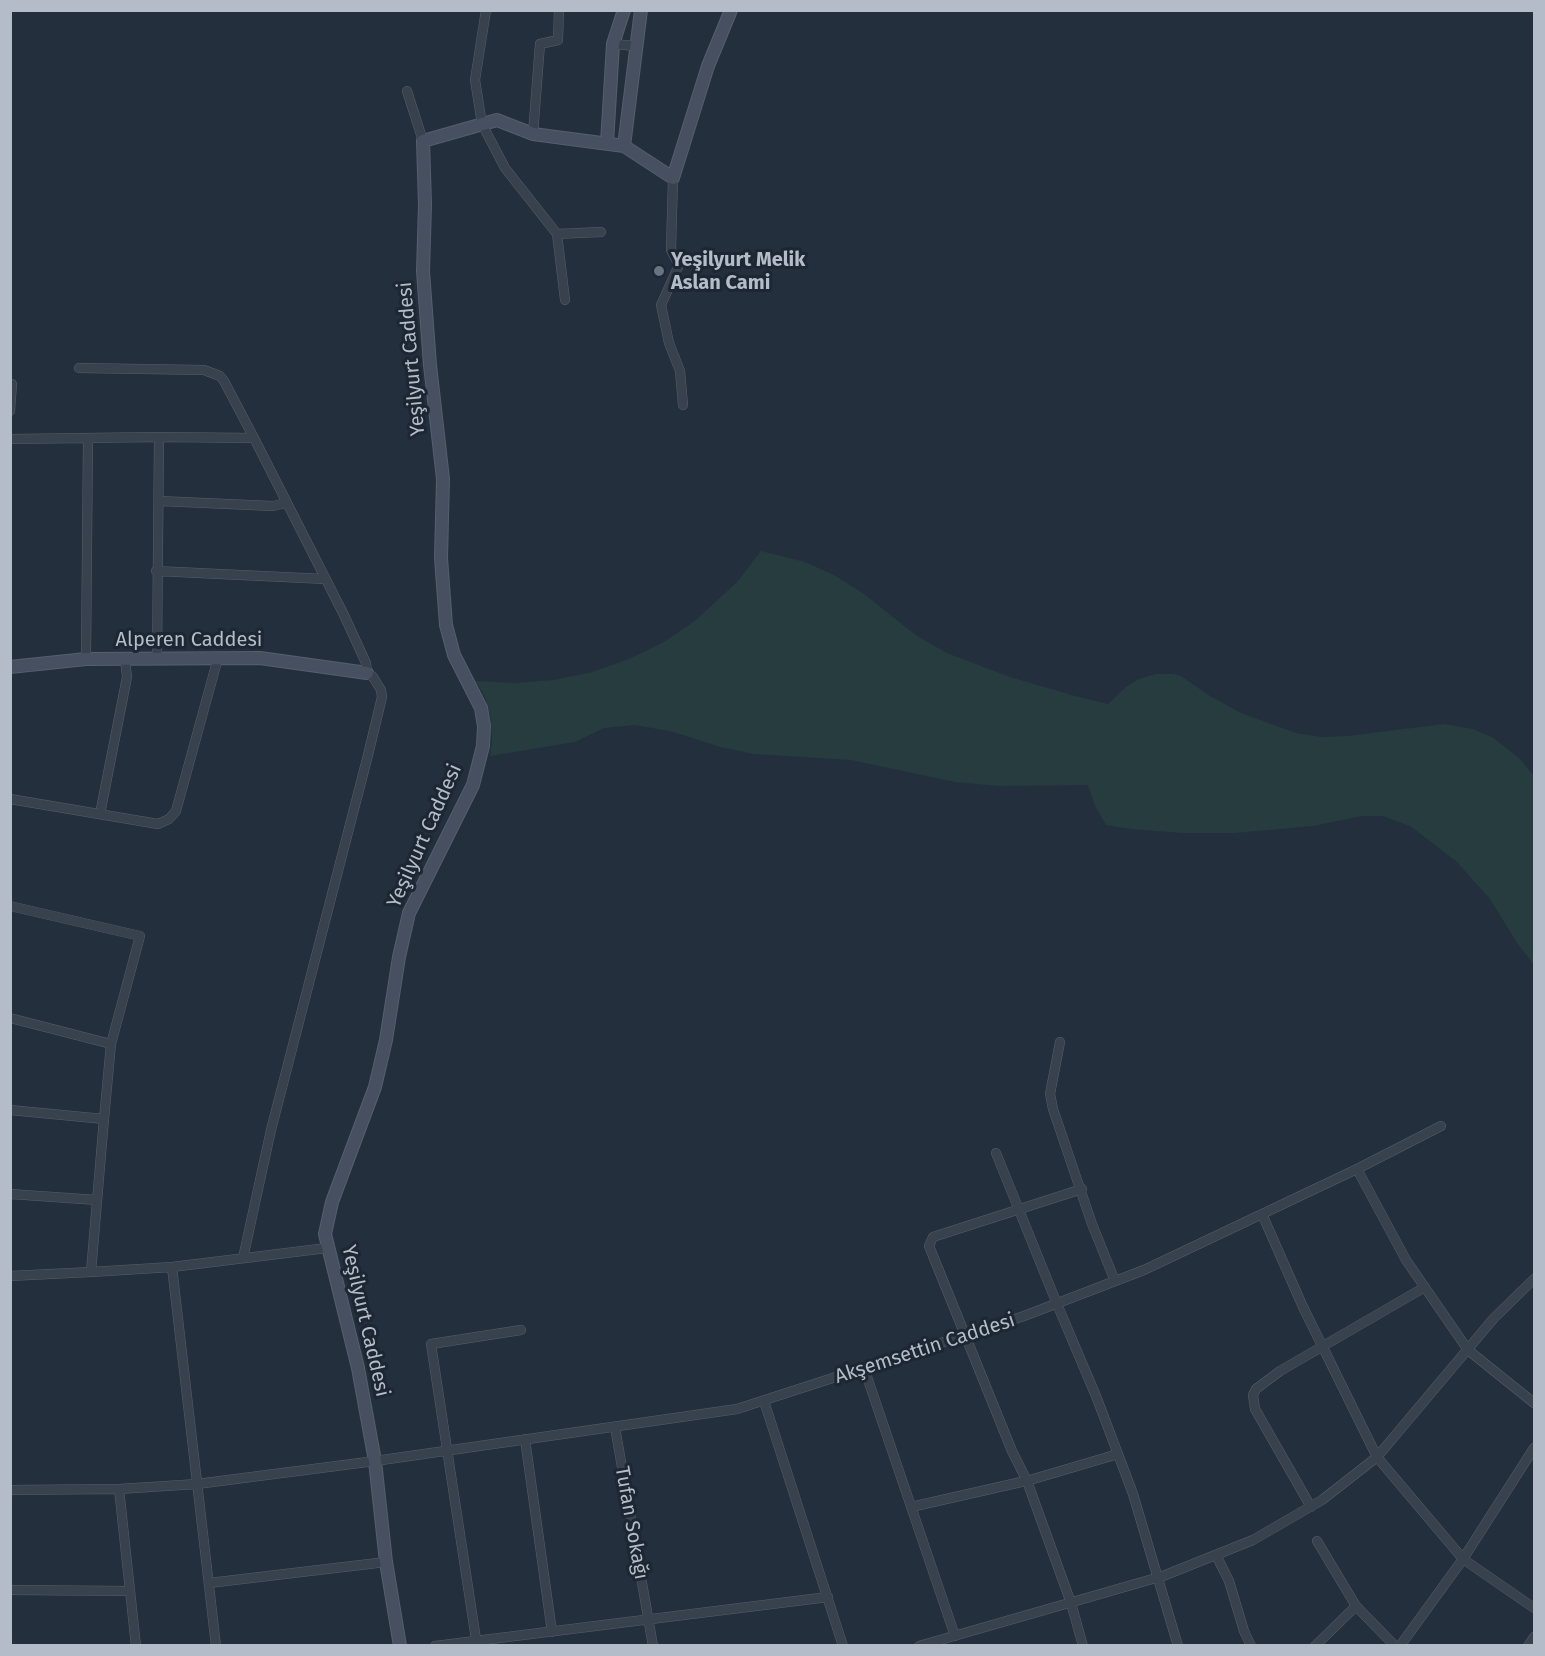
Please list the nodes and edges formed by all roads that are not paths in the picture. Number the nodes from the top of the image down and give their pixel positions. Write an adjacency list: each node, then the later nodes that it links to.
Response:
1 (486, 10): 9 (street)
2 (559, 10): 10 (street)
3 (624, 10): 6 (street)
4 (640, 10): 7 (street)
5 (731, 10): 14 (street)
6 (614, 44): 7 (street); 12 (street)
7 (636, 46): 13 (street)
8 (407, 92): 11 (street)
9 (482, 124): 10 (street); 11 (street); 16 (street)
10 (533, 134): 12 (street)
11 (423, 141): 52 (street, Yeşilyurt Caddesi)
12 (607, 142): 13 (street)
13 (624, 146): 14 (street)
14 (673, 178): 20 (street)
15 (601, 232): 16 (street)
16 (557, 234): 17 (street)
17 (565, 300)
18 (79, 368): 24 (street)
19 (12, 384): 21 (street)
20 (683, 405)
21 (10, 411)
22 (159, 437): 23 (street); 24 (street); 26 (street)
23 (88, 438): 25 (street); 31 (street)
24 (254, 438): 27 (street)
25 (10, 439)
26 (159, 501): 27 (street); 28 (street)
27 (286, 503): 29 (street)
28 (156, 572): 29 (street); 33 (street)
29 (326, 579): 35 (street)
30 (218, 658): 33 (street, Alperen Caddesi); 35 (street, Alperen Caddesi); 37 (street)
31 (87, 659): 32 (street, Alperen Caddesi); 34 (street, Alperen Caddesi)
32 (125, 659): 33 (street, Alperen Caddesi); 37 (street)
33 (156, 659)
34 (10, 667)
35 (367, 673): 53 (street)
36 (10, 799): 37 (street)
37 (100, 814)
38 (10, 906): 41 (street)
39 (10, 1018): 41 (street)
40 (1060, 1042): 47 (street)
41 (111, 1044): 43 (street)
42 (10, 1110): 43 (street)
43 (104, 1119): 49 (street)
44 (1442, 1126): 46 (street, Akşemsettin Caddesi)
45 (996, 1153): 50 (street)
46 (1357, 1169): 51 (street, Akşemsettin Caddesi); 59 (street)
47 (1082, 1189): 50 (street); 58 (street)
48 (10, 1194): 49 (street)
49 (97, 1200): 55 (street)
50 (1019, 1209): 60 (street); 62 (street)
51 (1262, 1214): 58 (street, Akşemsettin Caddesi); 63 (street)
52 (327, 1248): 53 (street); 74 (street, Yeşilyurt Caddesi)
53 (243, 1258): 54 (street)
54 (172, 1266): 55 (street); 76 (street)
55 (91, 1272): 56 (street)
56 (10, 1276)
57 (1534, 1279): 64 (street)
58 (1115, 1281): 60 (street, Akşemsettin Caddesi)
59 (1425, 1287): 63 (street); 64 (street)
60 (1056, 1304): 62 (street, Akşemsettin Caddesi); 72 (street)
61 (521, 1330): 71 (street)
62 (964, 1336): 65 (street, Akşemsettin Caddesi); 75 (street)
63 (1323, 1347): 73 (street); 80 (street)
64 (1468, 1350): 67 (street); 73 (street)
65 (864, 1368): 66 (street, Akşemsettin Caddesi); 79 (street)
66 (764, 1401): 68 (street, Akşemsettin Caddesi); 89 (street)
67 (1534, 1403)
68 (615, 1427): 69 (street, Akşemsettin Caddesi); 93 (street, Tufan Sokağı)
69 (525, 1439): 71 (street, Akşemsettin Caddesi); 94 (street)
70 (1534, 1448): 83 (street)
71 (447, 1450): 74 (street, Akşemsettin Caddesi); 97 (street)
72 (1118, 1454): 75 (street); 85 (street)
73 (1377, 1457): 80 (street); 83 (street)
74 (375, 1461): 76 (street, Akşemsettin Caddesi); 84 (street, Yeşilyurt Caddesi)
75 (1027, 1481): 79 (street); 90 (street)
76 (197, 1484): 77 (street, Akşemsettin Caddesi); 86 (street)
77 (119, 1489): 78 (street, Akşemsettin Caddesi); 88 (street)
78 (10, 1490)
79 (911, 1507): 95 (street)
80 (1311, 1507): 82 (street)
81 (1317, 1541): 91 (street)
82 (1216, 1555): 85 (street); 107 (street)
83 (1463, 1559): 92 (street); 110 (street)
84 (386, 1562): 86 (street); 100 (street, Yeşilyurt Caddesi)
85 (1159, 1577): 90 (street); 106 (street)
86 (208, 1583): 99 (street)
87 (10, 1590): 88 (street)
88 (130, 1591): 98 (street)
89 (828, 1598): 93 (street); 103 (street)
90 (1071, 1603): 95 (street); 105 (street)
91 (1356, 1606): 108 (street); 109 (street)
92 (1534, 1608)
93 (647, 1620): 94 (street); 102 (street, Tufan Sokağı)
94 (552, 1632): 97 (street)
95 (955, 1636): 104 (street)
96 (1534, 1637): 111 (street)
97 (477, 1643): 101 (street)
98 (136, 1646)
99 (216, 1646)
100 (400, 1646)
101 (435, 1646)
102 (653, 1646)
103 (843, 1646)
104 (919, 1646)
105 (1083, 1646)
106 (1178, 1646)
107 (1251, 1646)
108 (1316, 1646)
109 (1395, 1646)
110 (1400, 1646)
111 (1528, 1646)

